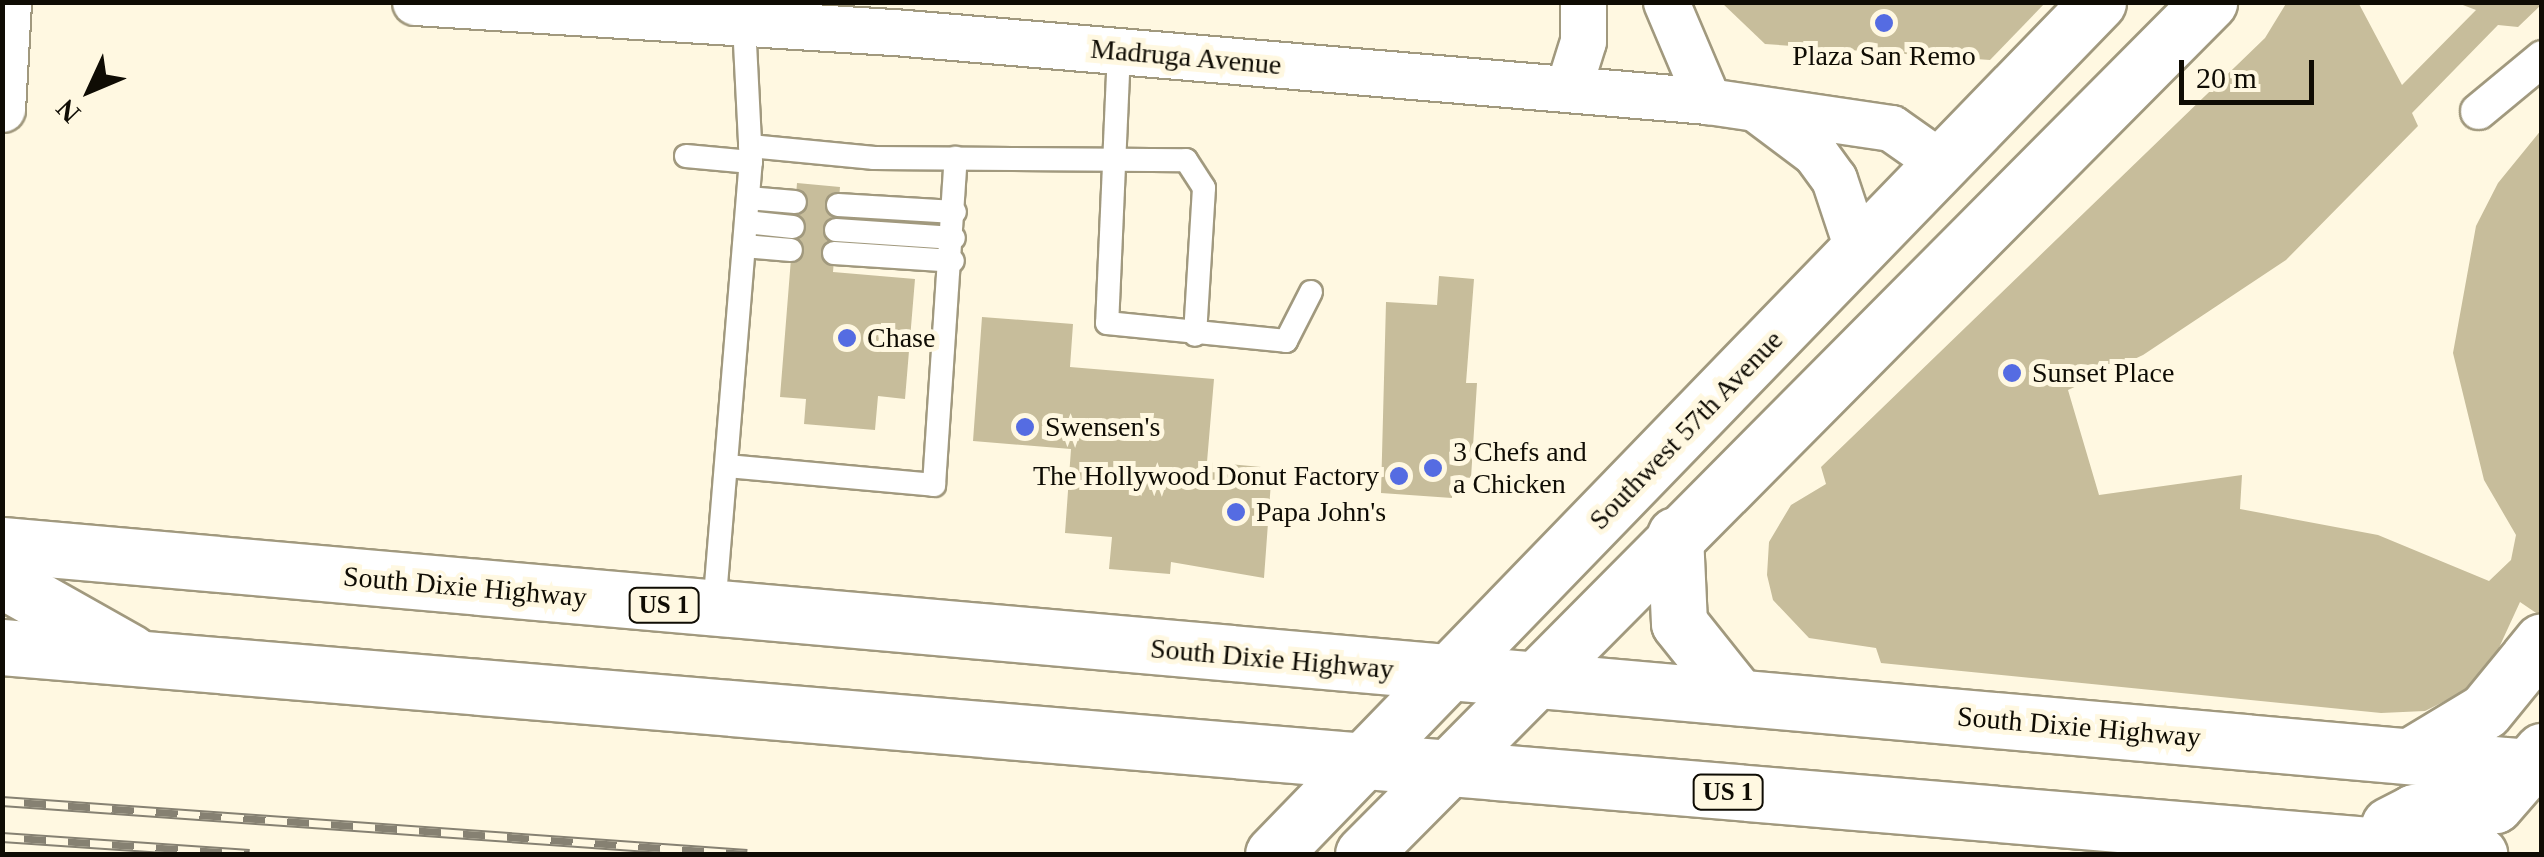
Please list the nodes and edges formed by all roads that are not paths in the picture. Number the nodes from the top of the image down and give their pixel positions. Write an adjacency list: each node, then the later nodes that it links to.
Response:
1 (8, 2): 13 (street)
2 (415, 2): 8 (street, Madruga Avenue)
3 (874, 2): 9 (street)
4 (1583, 2): 12 (street)
5 (1666, 2): 14 (street)
6 (2098, 2): 23 (main road, Southwest 57th Avenue)
7 (2209, 2): 22 (main road)
8 (744, 13): 9 (street, Madruga Avenue); 18 (lane)
9 (906, 33): 10 (street, Madruga Avenue)
10 (1119, 51): 12 (street, Madruga Avenue); 20 (lane)
11 (2542, 58): 17 (street)
12 (1568, 89): 14 (street, Madruga Avenue)
13 (3, 91): 15 (street)
14 (1708, 101): 16 (street, Madruga Avenue)
15 (2, 108)
16 (1760, 111): 23 (street, Madruga Avenue); 31 (street)
17 (2478, 111)
18 (750, 154): 19 (lane); 21 (lane); 26 (lane)
19 (686, 156)
20 (1111, 156): 21 (lane); 33 (lane); 33 (lane)
21 (956, 158): 27 (lane)
22 (2061, 158): 23 (main road); 34 (main road)
23 (1942, 164): 31 (main road, Southwest 57th Avenue); 34 (main road)
24 (795, 202): 26 (lane)
25 (838, 206): 27 (lane)
26 (747, 210): 29 (lane); 29 (lane)
27 (955, 212): 30 (lane)
28 (836, 242): 30 (lane)
29 (744, 246): 35 (lane)
30 (953, 249): 35 (lane)
31 (1858, 251): 43 (main road, Southwest 57th Avenue)
32 (1311, 292): 33 (lane)
33 (1196, 335)
34 (1881, 335): 36 (main road)
35 (727, 466): 39 (lane)
36 (1675, 535): 44 (main road); 45 (main road)
37 (2, 545): 39 (main road, South Dixie Highway / US 1)
38 (2, 580): 42 (main road)
39 (714, 610): 43 (main road, South Dixie Highway / US 1)
40 (2542, 640): 46 (main road)
41 (2, 647): 42 (main road, US 1)
42 (139, 657): 47 (main road, US 1)
43 (1446, 675): 44 (main road, South Dixie Highway / US 1); 47 (main road, Southwest 57th Avenue)
44 (1529, 681): 45 (main road, South Dixie Highway / US 1); 49 (main road)
45 (1738, 697): 46 (main road, South Dixie Highway / US 1)
46 (2410, 756): 48 (main road, South Dixie Highway / US 1)
47 (1366, 758): 49 (main road, US 1); 51 (main road, Southwest 57th Avenue)
48 (2538, 762): 50 (main road)
49 (1445, 766): 50 (main road, US 1); 52 (main road)
50 (2355, 843): 53 (main road, US 1)
51 (1273, 854)
52 (1363, 854)
53 (2479, 854)

